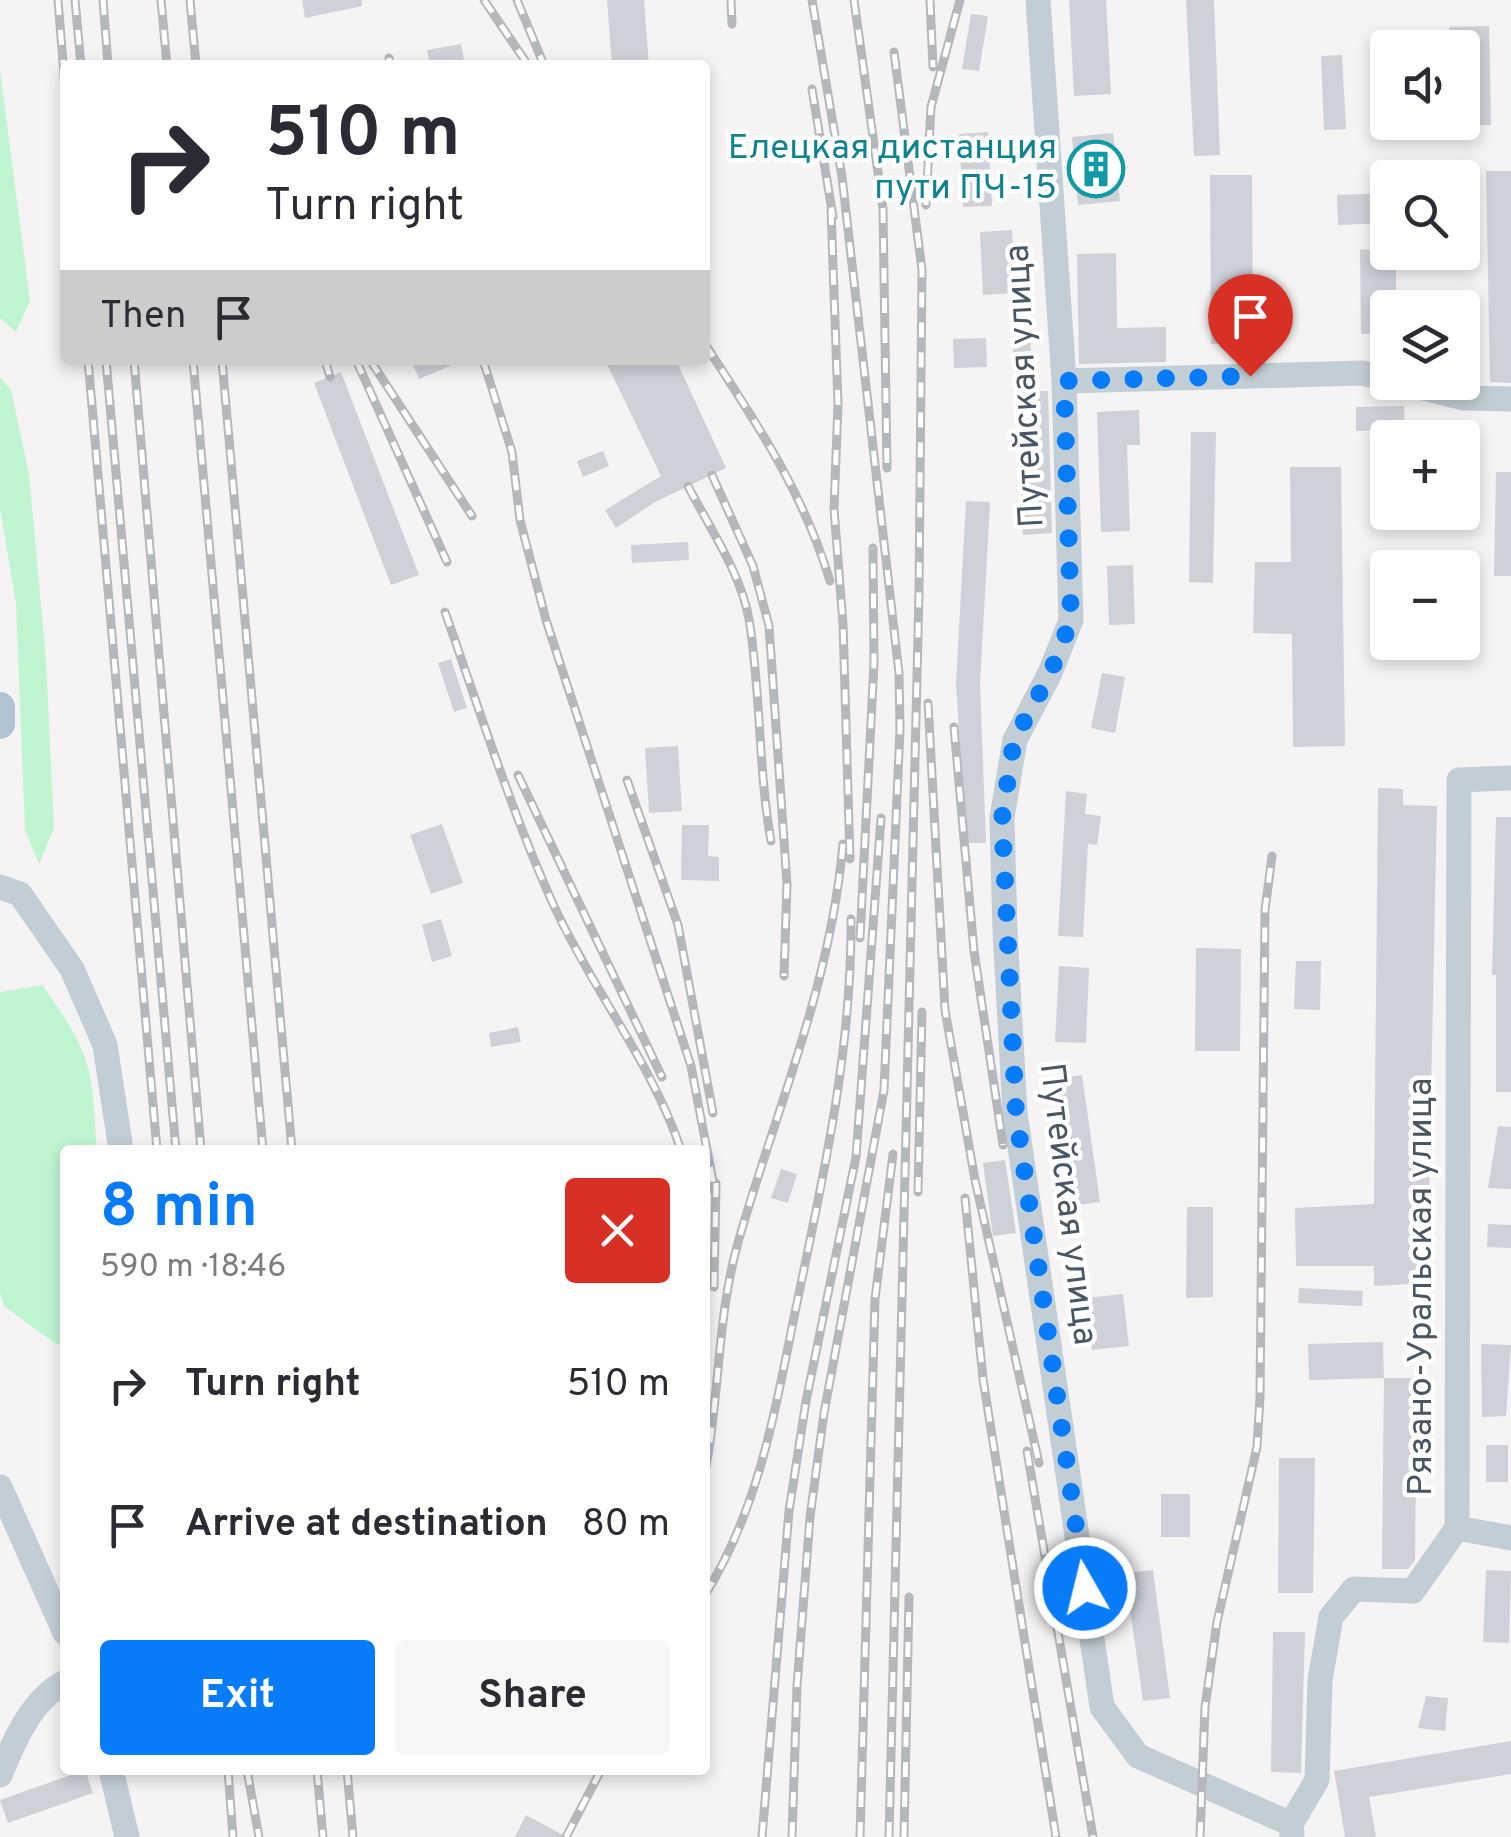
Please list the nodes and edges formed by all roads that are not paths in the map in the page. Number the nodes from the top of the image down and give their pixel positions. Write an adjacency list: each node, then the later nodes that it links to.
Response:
1 (1038, 0): 3 (street, Путейская улица)
2 (1370, 375): 3 (street)
3 (1064, 381): 18 (street, Путейская улица)
4 (1480, 398): 5 (street)
5 (1511, 399)
6 (0, 709): 7 (main road)
7 (0, 724)
8 (1511, 778): 12 (street, Рязано-Уральская улица)
9 (0, 887): 10 (street)
10 (120, 1145)
11 (0, 1486): 14 (street)
12 (1457, 1528): 13 (street); 18 (street, Рязано-Уральская улица)
13 (1511, 1538)
14 (60, 1622)
15 (60, 1685): 16 (street)
16 (0, 1775)
17 (112, 1775): 19 (street)
18 (1292, 1830)
19 (127, 1837)

